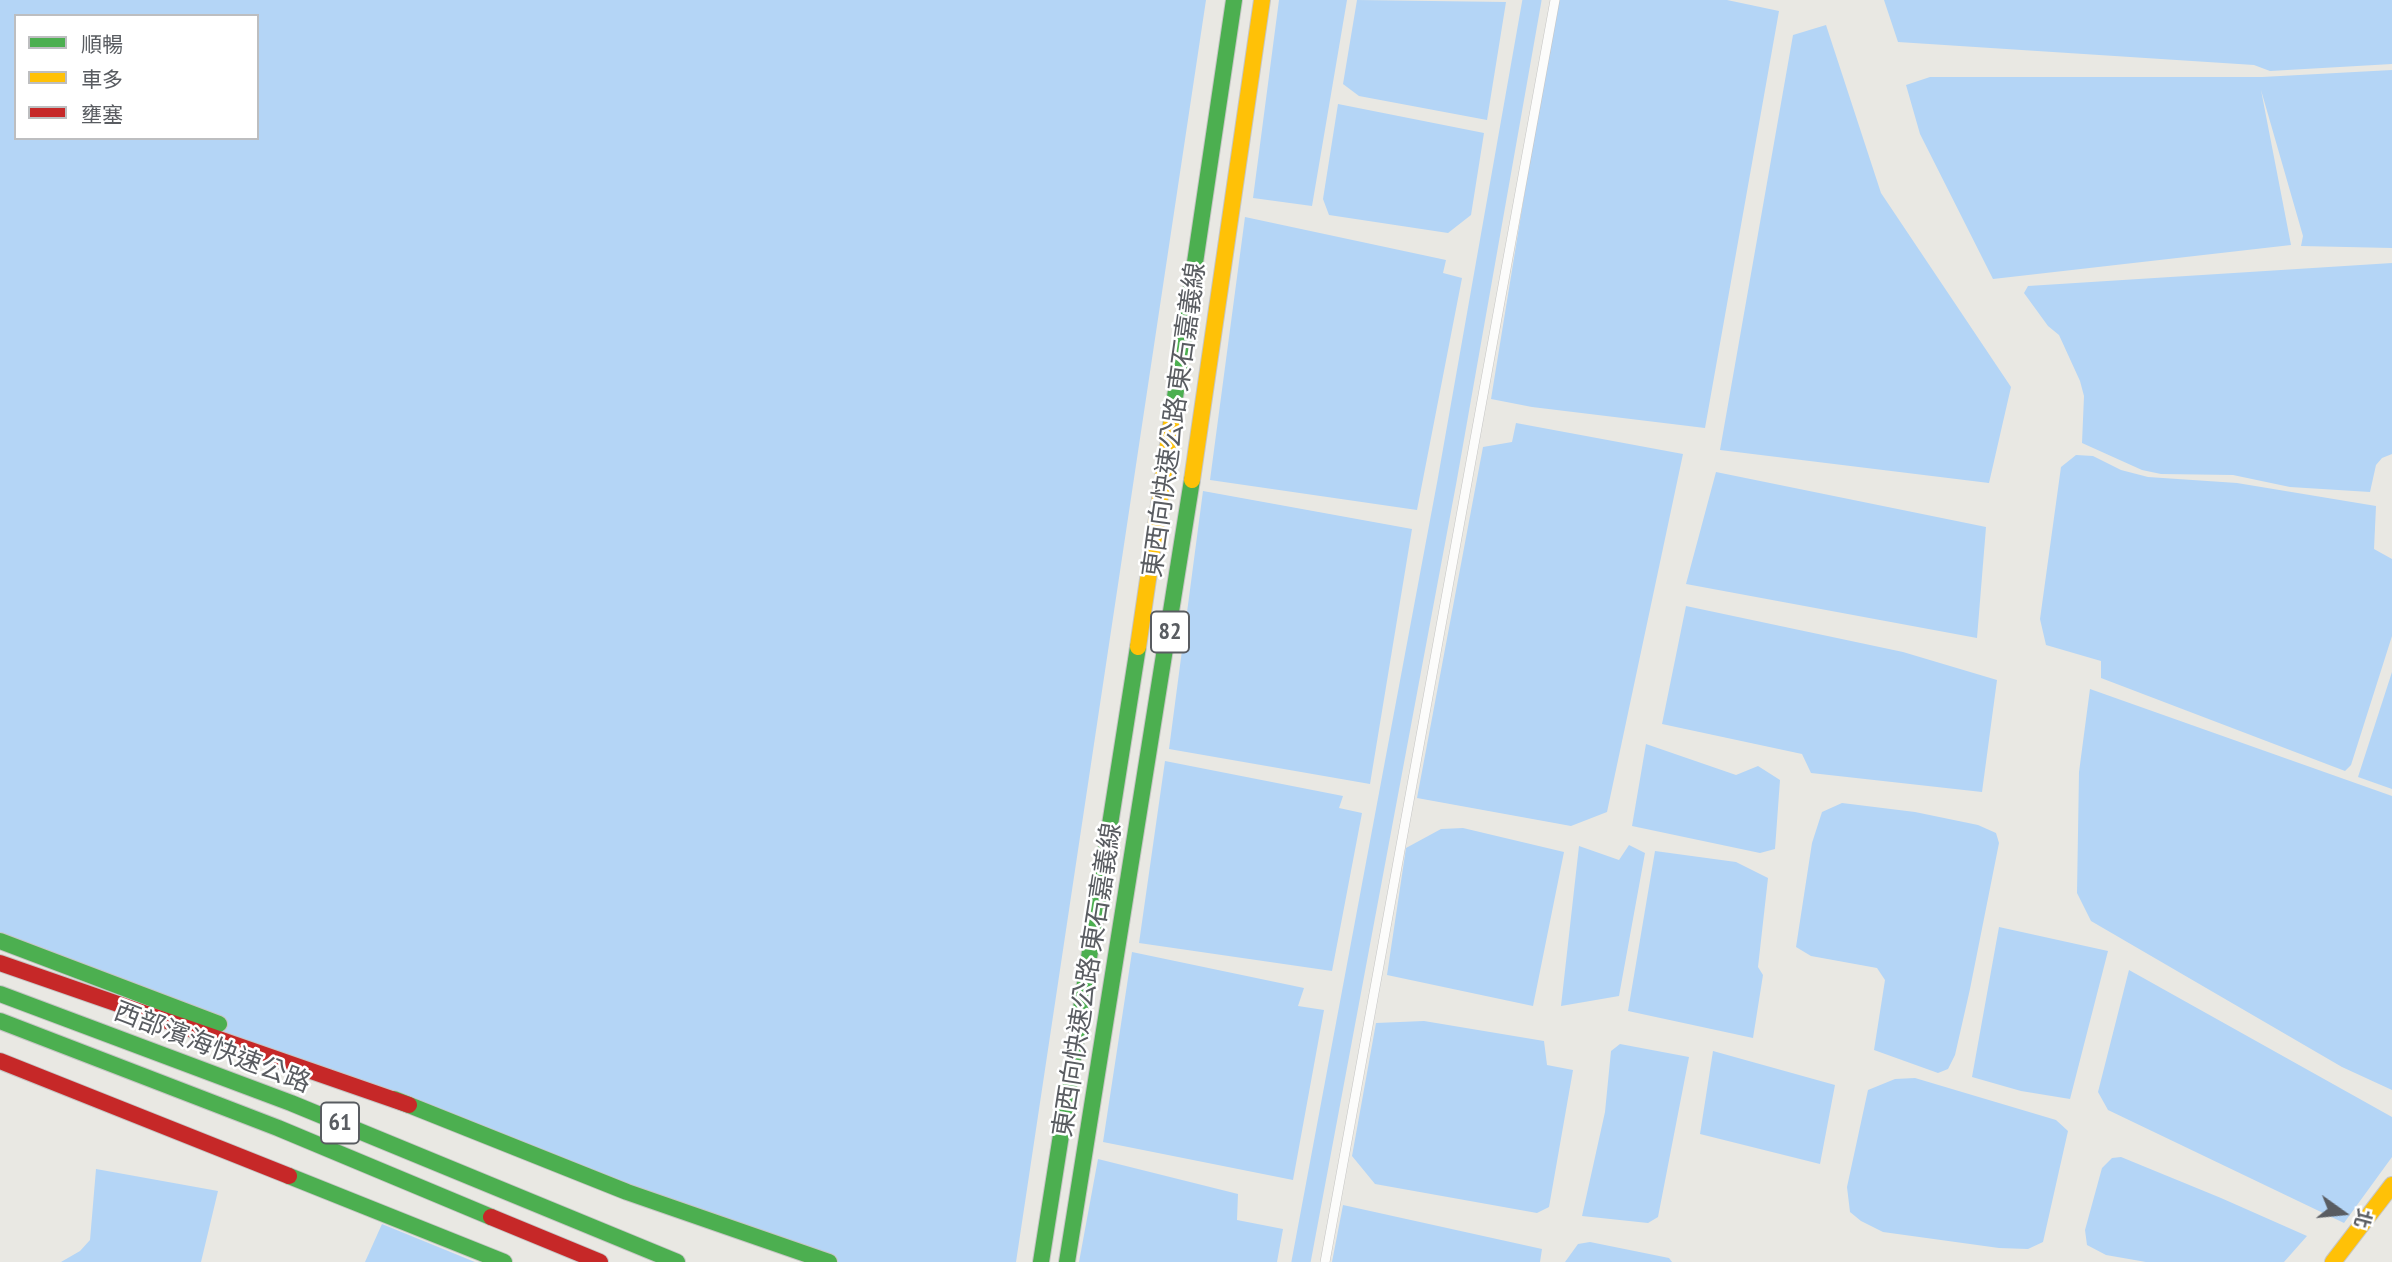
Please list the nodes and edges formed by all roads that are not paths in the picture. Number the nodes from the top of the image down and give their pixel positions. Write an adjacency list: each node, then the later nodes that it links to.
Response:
1 (1234, 0): 15 (main road, 東西向快速公路 東石嘉義線 / 82)
2 (1262, 0): 16 (main road, 東西向快速公路 東石嘉義線 / 82)
3 (1555, 0): 17 (lane)
4 (0, 941): 9 (main road)
5 (0, 963): 9 (main road)
6 (0, 994): 13 (main road, 西部濱海快速公路 / 61)
7 (0, 1021): 12 (main road, 西部濱海快速公路 / 61)
8 (0, 1061): 11 (main road)
9 (409, 1105): 14 (main road)
10 (2392, 1185): 18 (main road)
11 (504, 1262)
12 (600, 1262)
13 (677, 1262)
14 (829, 1262)
15 (1041, 1262)
16 (1067, 1262)
17 (1325, 1262)
18 (2333, 1262)

